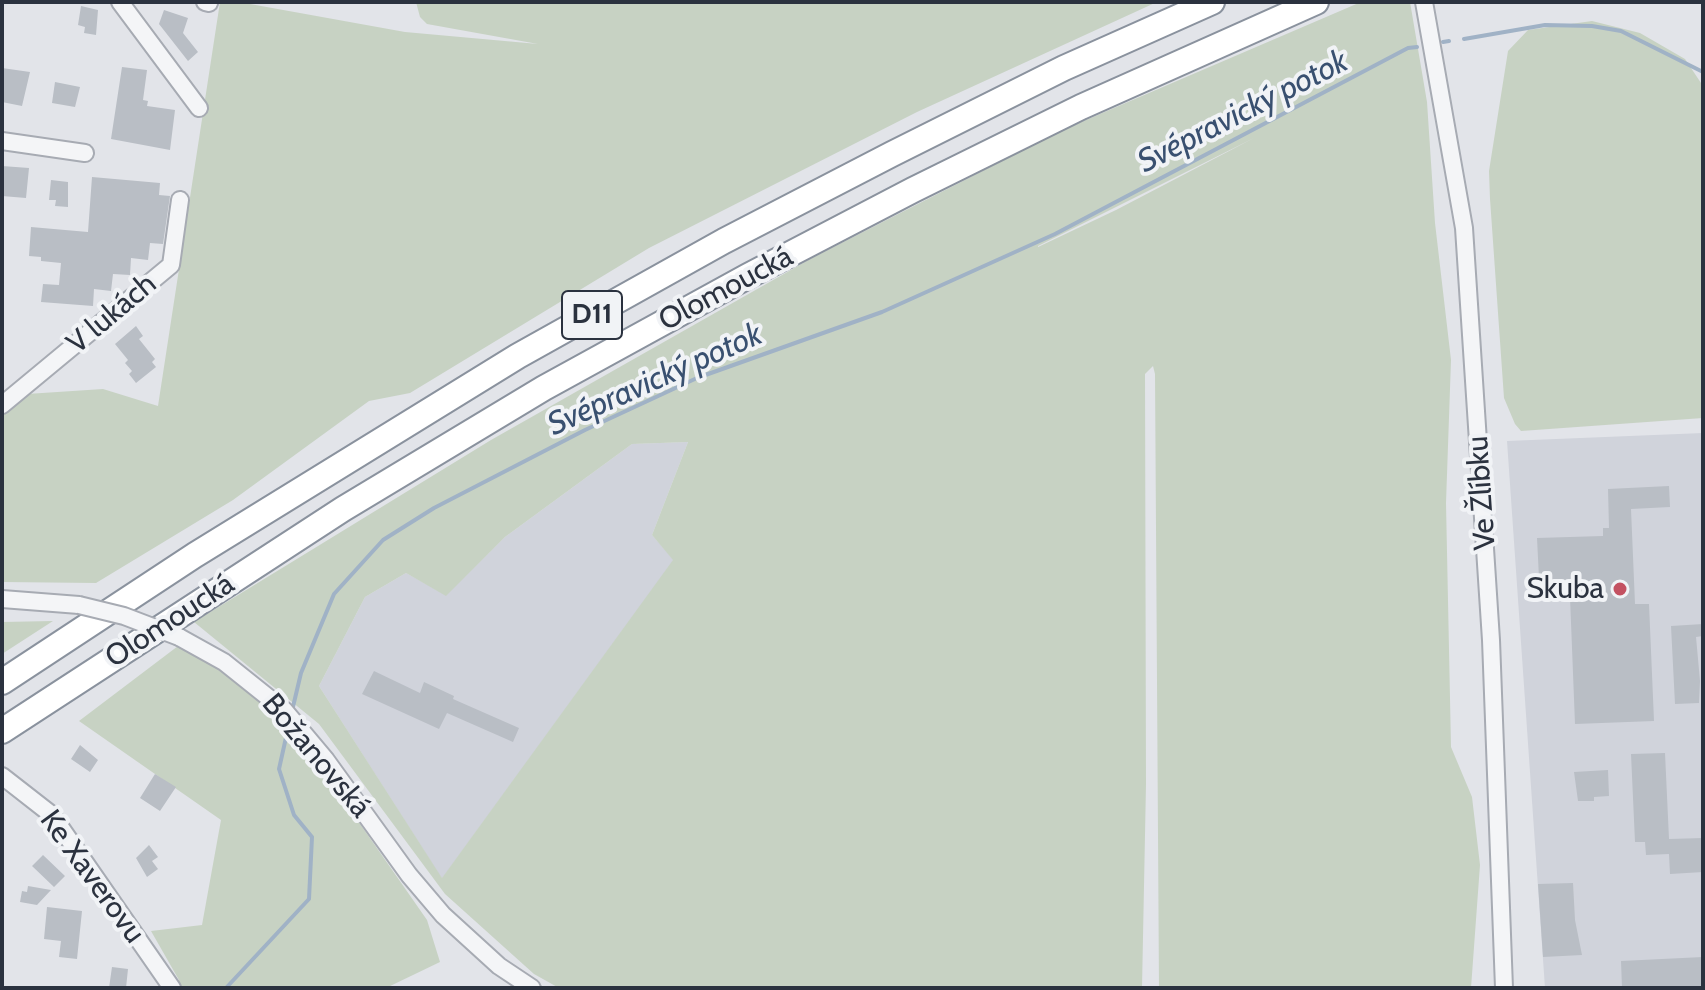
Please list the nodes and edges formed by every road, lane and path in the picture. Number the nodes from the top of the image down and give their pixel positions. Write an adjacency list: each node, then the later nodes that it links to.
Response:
1 (120, 2): 5 (street)
2 (1212, 2): 11 (highway, Olomoucká / D11)
3 (1316, 2): 12 (highway, Olomoucká / D11)
4 (1424, 2): 16 (street, Ve Žlíbku)
5 (199, 108)
6 (2, 141): 7 (street)
7 (85, 153)
8 (180, 200): 9 (street, V lukách)
9 (2, 405)
10 (2, 599): 15 (street, Božanovská, bridge)
11 (2, 682)
12 (2, 731)
13 (2, 776): 14 (street, Ke Xaverovu)
14 (172, 988)
15 (532, 988)
16 (1504, 988)

